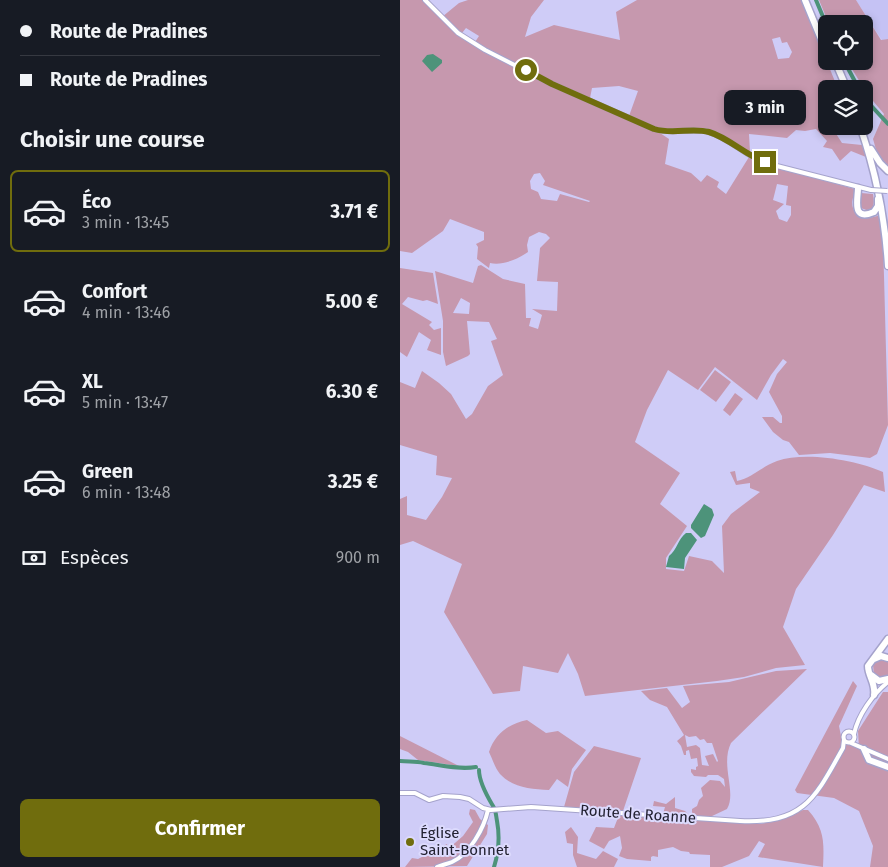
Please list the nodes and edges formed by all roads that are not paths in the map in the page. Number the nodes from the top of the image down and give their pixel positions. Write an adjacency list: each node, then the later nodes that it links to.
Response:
1 (425, 0): 10 (street)
2 (806, 0): 3 (highway); 4 (highway)
3 (818, 26)
4 (818, 30)
5 (864, 135): 8 (highway)
6 (865, 135): 7 (highway)
7 (871, 150): 9 (highway); 12 (highway)
8 (873, 168): 10 (highway); 13 (highway)
9 (888, 170)
10 (863, 190): 11 (street, bridge)
11 (888, 191)
12 (888, 229)
13 (888, 266)
14 (888, 639): 17 (highway)
15 (888, 658): 16 (highway)
16 (888, 681): 17 (street)
17 (874, 695): 18 (street)
18 (852, 733): 19 (street); 19 (street)
19 (850, 741): 20 (street); 20 (street); 24 (street, Route de Roanne)
20 (869, 751): 21 (street); 22 (highway)
21 (888, 758)
22 (888, 767)
23 (400, 793): 24 (street)
24 (489, 810): 25 (street)
25 (437, 867)

